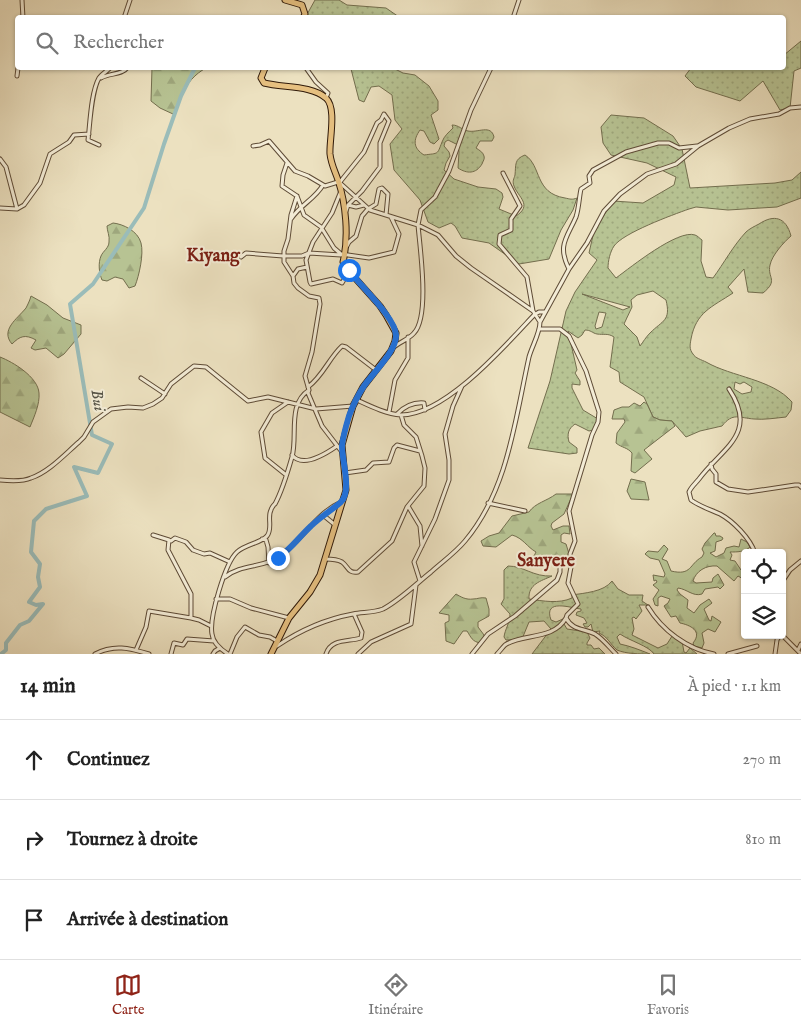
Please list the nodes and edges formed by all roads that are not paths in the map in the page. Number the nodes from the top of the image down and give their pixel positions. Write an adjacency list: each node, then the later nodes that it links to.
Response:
1 (22, 0): 5 (street)
2 (130, 0): 6 (street)
3 (285, 0): 7 (main road)
4 (519, 0): 8 (street)
5 (23, 15)
6 (125, 15)
7 (304, 15)
8 (514, 15)
9 (18, 70): 15 (street)
10 (108, 70): 16 (street)
11 (125, 70): 16 (street)
12 (264, 70): 17 (main road)
13 (307, 70): 17 (street)
14 (490, 70): 39 (street)
15 (17, 76)
16 (97, 84): 19 (street)
17 (326, 98): 26 (main road)
18 (801, 107): 22 (street)
19 (89, 134): 20 (street); 34 (street)
20 (99, 145)
21 (253, 146): 24 (street)
22 (698, 146): 46 (street); 46 (street)
23 (0, 159): 34 (street)
24 (287, 163): 27 (street); 28 (street)
25 (503, 174): 50 (street)
26 (339, 182): 27 (street); 29 (street); 29 (street); 30 (main road)
27 (323, 185): 32 (street)
28 (297, 196): 32 (street); 38 (street)
29 (356, 196): 30 (street); 31 (street)
30 (343, 202): 31 (street); 40 (street); 42 (main road)
31 (364, 205): 35 (street)
32 (301, 206): 38 (street); 40 (street)
33 (0, 208): 34 (street)
34 (17, 209)
35 (368, 209): 36 (street); 36 (street); 42 (street)
36 (386, 215): 37 (street)
37 (391, 217): 39 (street); 42 (street)
38 (290, 219): 43 (street)
39 (418, 225): 50 (street); 53 (street)
40 (322, 228): 41 (street); 42 (street)
41 (309, 253): 42 (street); 43 (street); 45 (street)
42 (345, 255): 47 (main road)
43 (284, 256): 44 (street); 48 (street)
44 (241, 257)
45 (307, 267): 47 (street); 48 (street)
46 (568, 269): 49 (street)
47 (349, 270): 54 (main road)
48 (293, 276): 58 (street)
49 (545, 312): 50 (street); 51 (street)
50 (534, 313): 51 (street); 57 (street)
51 (540, 322): 52 (street)
52 (540, 329): 79 (street); 90 (street)
53 (408, 338): 54 (street); 67 (street)
54 (391, 351): 55 (main road)
55 (376, 370): 58 (street); 61 (main road)
56 (141, 378): 60 (street)
57 (462, 386): 66 (street); 87 (street)
58 (308, 388): 63 (street); 65 (street)
59 (729, 389): 73 (street)
60 (165, 394): 62 (street); 76 (street)
61 (356, 399): 64 (main road); 67 (street)
62 (288, 402): 63 (street); 74 (street)
63 (298, 405): 65 (street); 72 (street)
64 (353, 406): 65 (street); 70 (main road)
65 (316, 410): 70 (street)
66 (425, 410): 68 (street); 69 (street)
67 (389, 412): 68 (street)
68 (396, 414): 69 (street)
69 (401, 415): 71 (street)
70 (339, 446): 72 (street); 75 (main road)
71 (421, 451): 75 (street); 80 (street)
72 (292, 455): 74 (street)
73 (711, 464): 77 (street); 88 (street)
74 (285, 474): 85 (street)
75 (345, 474): 78 (main road)
76 (0, 480)
77 (801, 487)
78 (341, 502): 82 (street); 83 (main road)
79 (488, 503): 81 (street); 95 (street)
80 (408, 506): 87 (street); 89 (street)
81 (525, 511)
82 (323, 515): 83 (street); 93 (street)
83 (334, 524): 89 (main road)
84 (153, 535): 86 (street)
85 (262, 539): 92 (street); 93 (street)
86 (169, 540): 92 (street); 101 (street)
87 (422, 546): 95 (street)
88 (753, 549)
89 (325, 559): 102 (main road)
90 (569, 559): 103 (street); 124 (street)
91 (801, 561): 94 (street)
92 (230, 562): 96 (street)
93 (269, 562): 96 (street)
94 (786, 576)
95 (420, 581): 97 (street)
96 (222, 582): 98 (street)
97 (416, 585): 100 (street); 123 (street)
98 (216, 600): 102 (street); 104 (street)
99 (648, 606): 112 (street)
100 (354, 614): 108 (street); 122 (street)
101 (191, 618): 104 (street); 113 (street)
102 (289, 618): 108 (main road)
103 (566, 618): 125 (street); 126 (street)
104 (211, 626): 107 (street)
105 (778, 639): 130 (street)
106 (786, 639): 114 (street)
107 (214, 641): 111 (street); 118 (street)
108 (276, 644): 120 (street); 121 (main road)
109 (801, 644): 114 (street)
110 (757, 646): 129 (street)
111 (220, 648): 119 (street); 120 (street)
112 (696, 648): 127 (street); 128 (street)
113 (136, 650): 115 (street); 117 (street)
114 (798, 650): 131 (street)
115 (111, 652): 116 (street)
116 (95, 654)
117 (149, 654)
118 (170, 654)
119 (213, 654)
120 (229, 654)
121 (271, 654)
122 (326, 654)
123 (358, 654)
124 (472, 654)
125 (497, 654)
126 (616, 654)
127 (702, 654)
128 (714, 654)
129 (728, 654)
130 (775, 654)
131 (801, 654)

